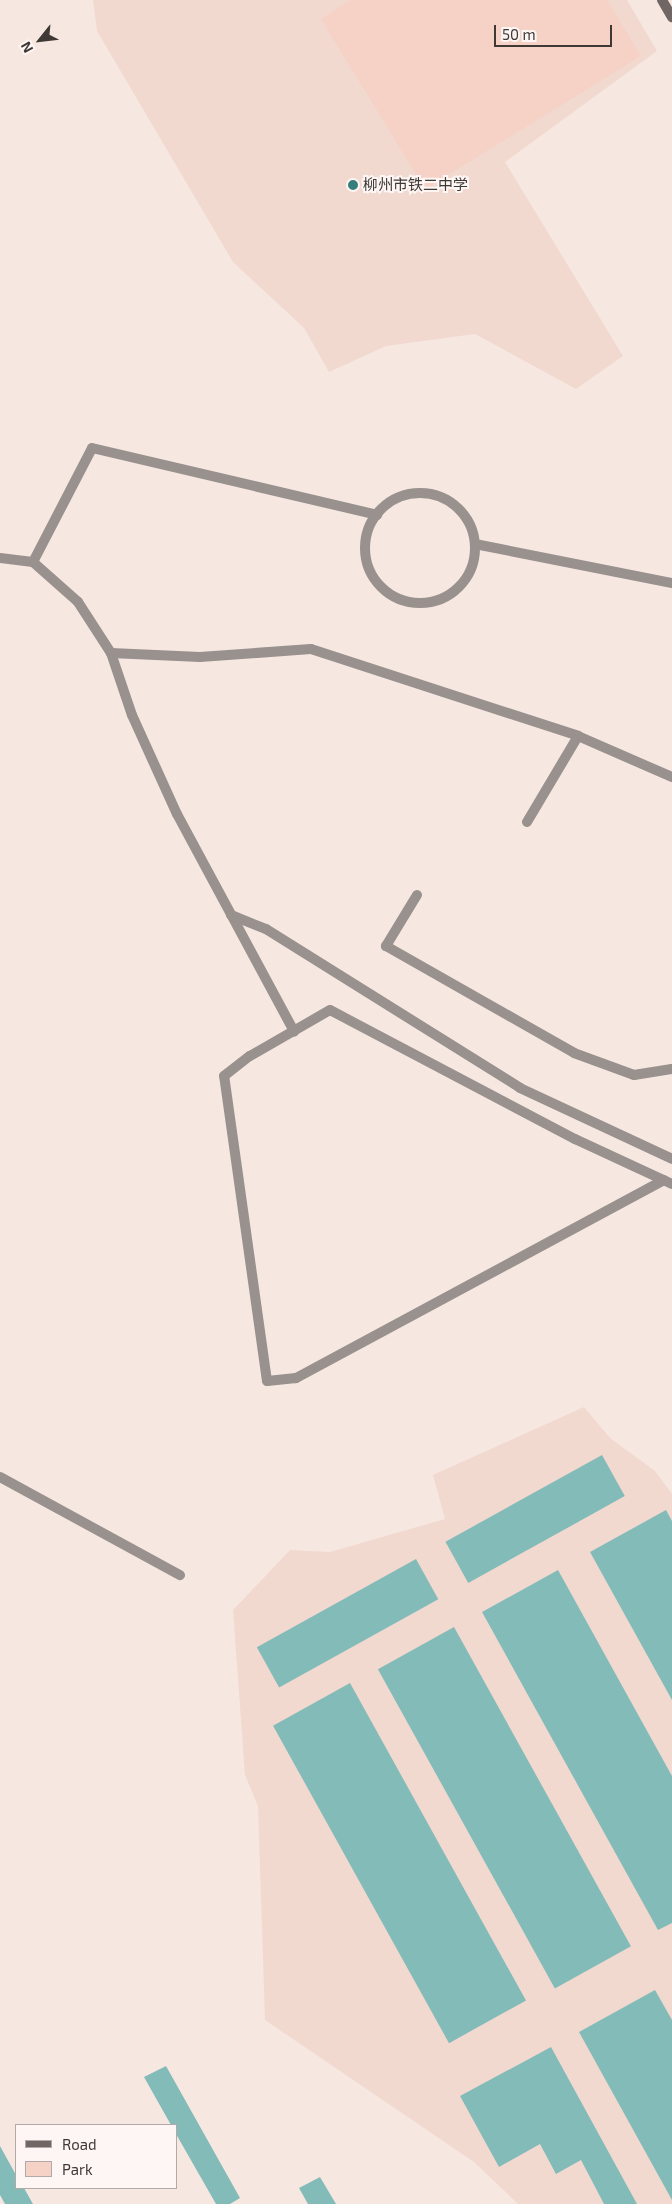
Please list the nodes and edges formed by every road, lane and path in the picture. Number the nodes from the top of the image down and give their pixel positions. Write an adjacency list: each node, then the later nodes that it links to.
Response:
1 (662, 0): 2 (main road)
2 (672, 16)
3 (377, 514): 4 (street); 4 (street); 6 (street)
4 (475, 544): 7 (street)
5 (0, 558): 6 (street)
6 (33, 562): 8 (street)
7 (672, 583)
8 (111, 653): 9 (street); 13 (street)
9 (578, 736): 10 (street); 11 (street)
10 (672, 777)
11 (527, 822)
12 (416, 895): 15 (street)
13 (231, 914): 14 (street); 16 (street)
14 (294, 1031): 17 (street); 17 (street)
15 (672, 1068)
16 (672, 1159)
17 (668, 1182)
18 (0, 1477): 19 (street)
19 (180, 1575)

